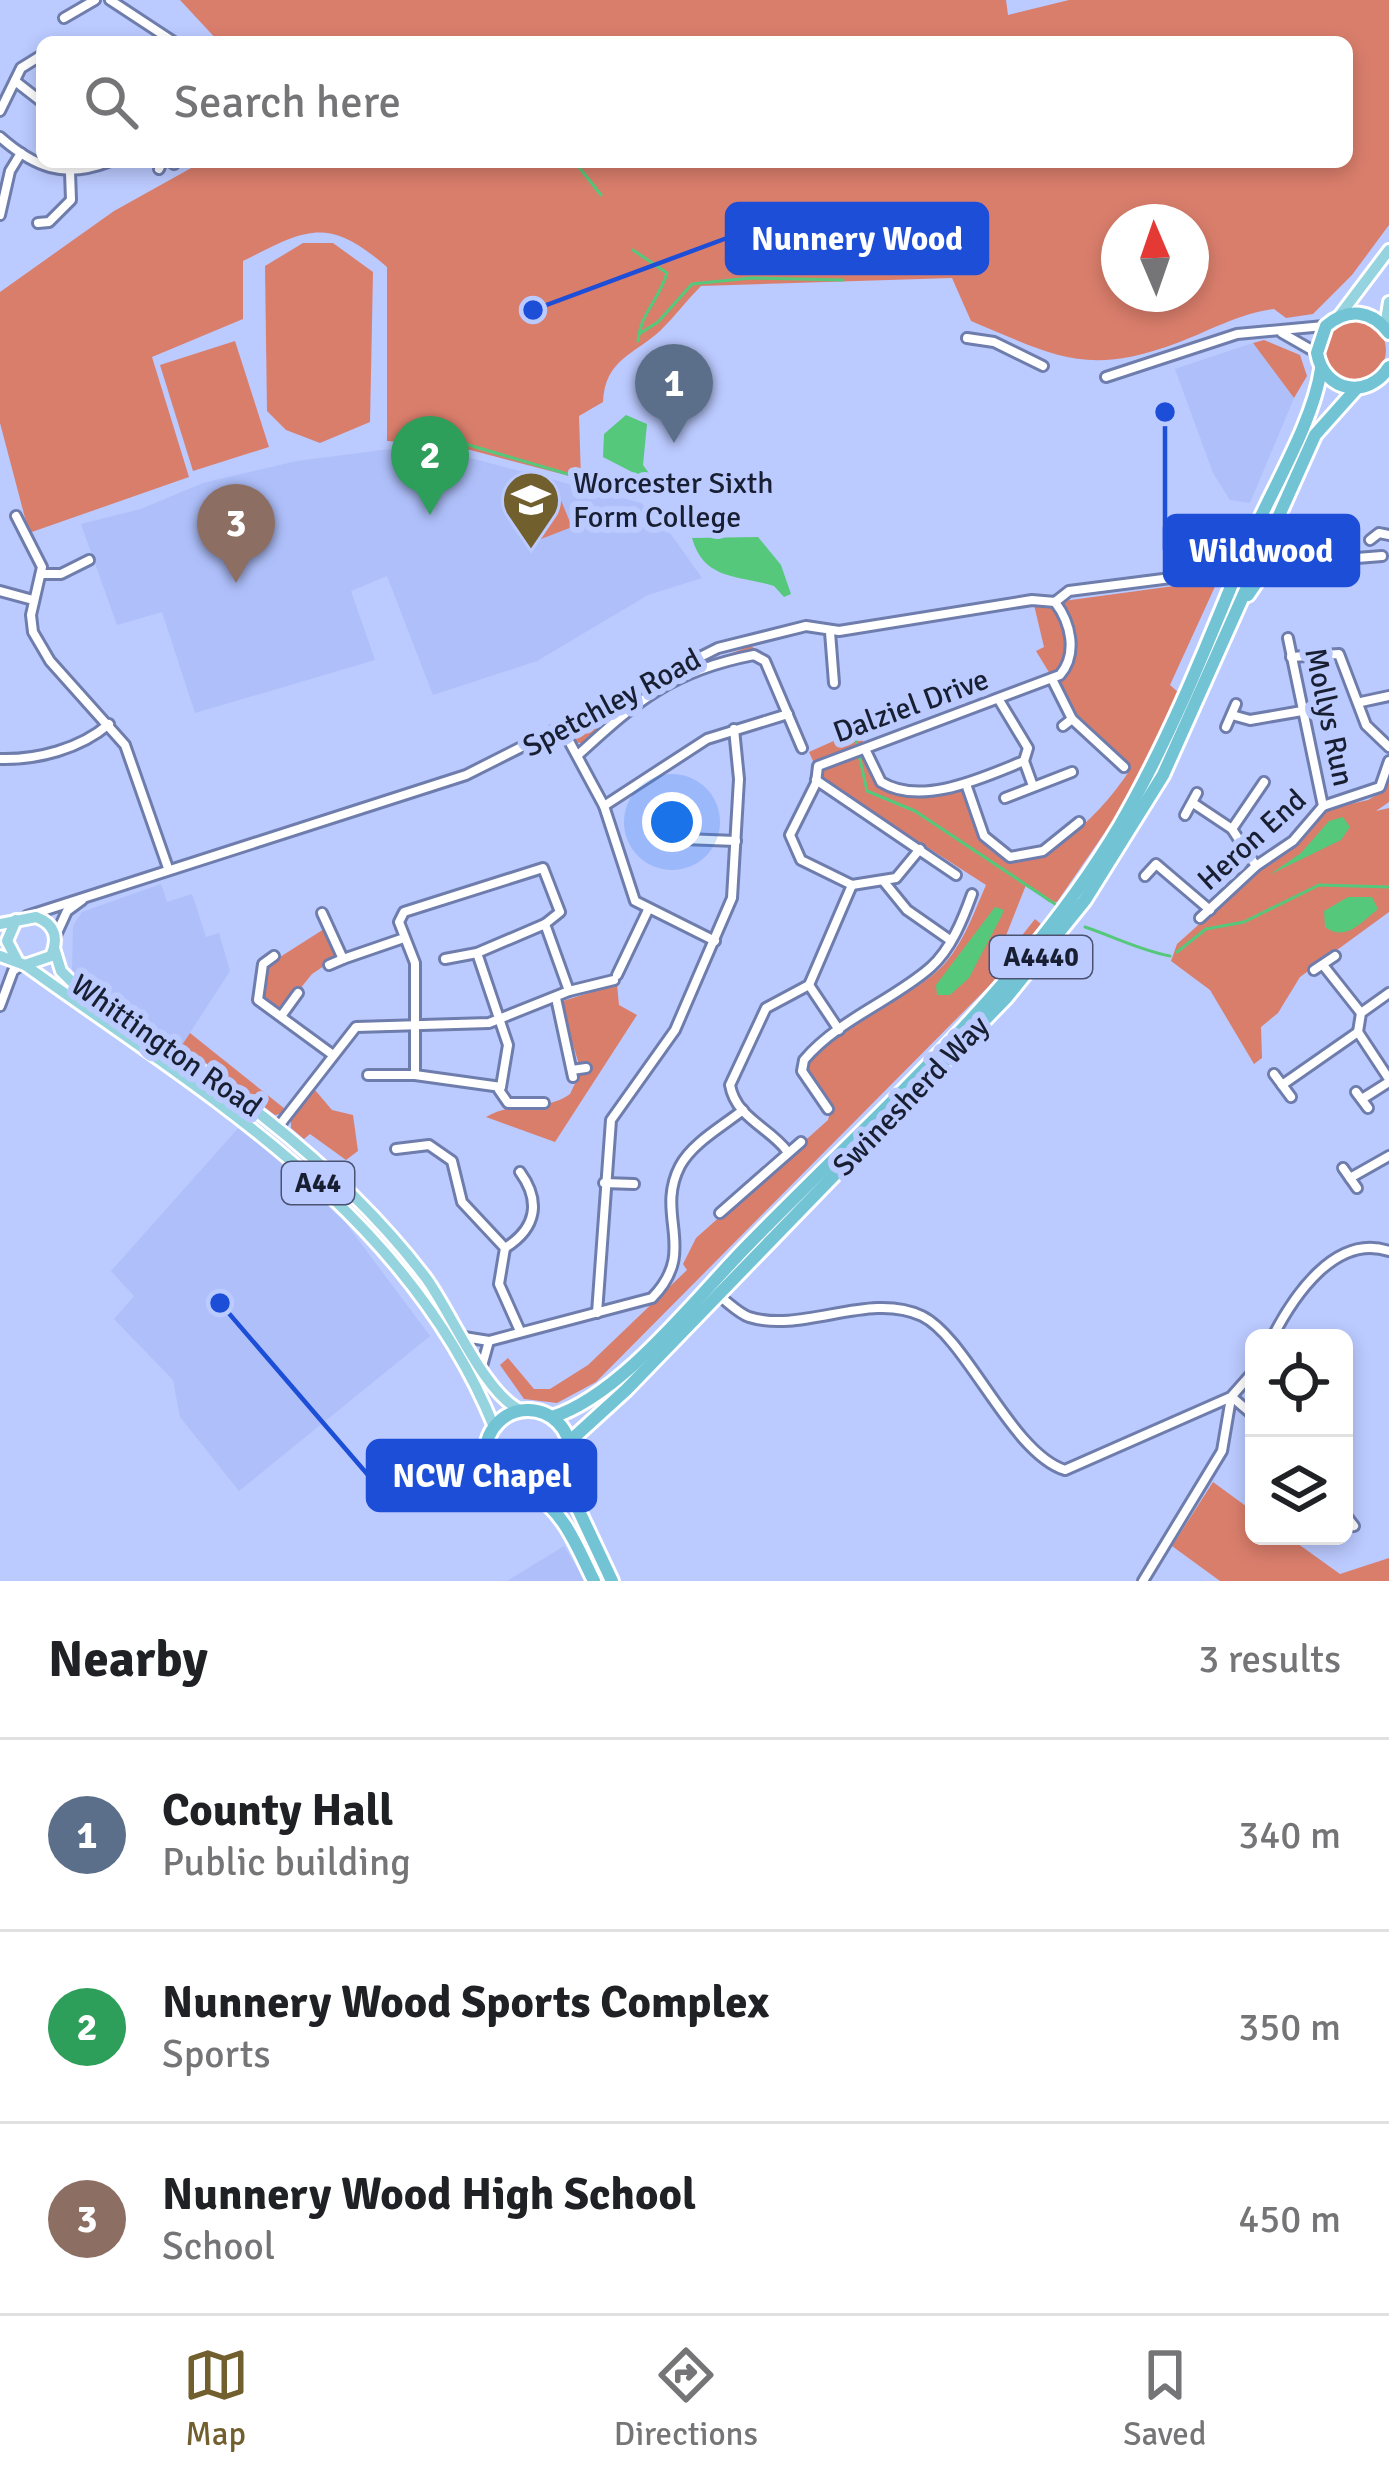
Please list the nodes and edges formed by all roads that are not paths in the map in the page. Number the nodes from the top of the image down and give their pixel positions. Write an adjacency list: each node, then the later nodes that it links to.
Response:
1 (95, 0): 3 (street)
2 (110, 0): 4 (street)
3 (64, 18)
4 (164, 36)
5 (36, 59): 6 (street)
6 (15, 81): 7 (street); 8 (street)
7 (36, 97)
8 (0, 111)
9 (0, 137): 10 (street)
10 (21, 153): 11 (street); 17 (street)
11 (36, 164)
12 (49, 168): 15 (street)
13 (86, 168): 15 (street)
14 (108, 168): 16 (street)
15 (70, 172): 18 (street)
16 (110, 175)
17 (0, 214)
18 (38, 224)
19 (1389, 250): 21 (main road)
20 (1389, 302): 23 (main road)
21 (1340, 315): 22 (highway); 23 (highway)
22 (1326, 326): 24 (street); 26 (highway)
23 (1387, 330)
24 (1279, 331): 26 (street); 30 (street)
25 (968, 338): 27 (street)
26 (1317, 353): 28 (highway)
27 (1042, 366)
28 (1321, 369): 31 (highway); 168 (highway, Swinesherd Way / A4440)
29 (1388, 369): 31 (highway, Swinesherd Way)
30 (1106, 377)
31 (1356, 389): 32 (highway, Swinesherd Way / A4440)
32 (1315, 435): 38 (highway); 44 (highway, Swinesherd Way / A4440)
33 (16, 516): 40 (street)
34 (1389, 535): 35 (street)
35 (1370, 540)
36 (1385, 556): 38 (street)
37 (89, 560): 40 (street)
38 (1293, 562): 44 (highway)
39 (1218, 572): 43 (street, Spetchley Road)
40 (41, 574): 42 (street)
41 (0, 591): 42 (street)
42 (33, 600): 58 (street)
43 (1055, 602): 45 (street, Spetchley Road); 48 (street)
44 (1235, 612): 157 (highway, Swinesherd Way / A4440)
45 (830, 632): 49 (street); 62 (street, Spetchley Road)
46 (1288, 638): 47 (street, Mollys Run)
47 (1292, 657): 52 (street); 54 (street, Mollys Run)
48 (1052, 679): 51 (street, Dalziel Drive); 57 (street)
49 (834, 683)
50 (1389, 696): 52 (street)
51 (999, 700): 65 (street, Dalziel Drive); 68 (street)
52 (1361, 702): 63 (street)
53 (1236, 704): 56 (street)
54 (1302, 711): 56 (street); 82 (street, Mollys Run)
55 (788, 714): 61 (street); 64 (street); 66 (street)
56 (1232, 715): 60 (street)
57 (1072, 718): 59 (street); 70 (street)
58 (109, 724): 67 (street); 92 (street)
59 (1063, 726)
60 (1226, 727)
61 (734, 729): 81 (street); 87 (street)
62 (563, 730): 66 (street); 92 (street, Spetchley Road)
63 (1389, 747)
64 (802, 748)
65 (860, 750): 72 (street, Dalziel Drive); 74 (street)
66 (578, 755): 81 (street)
67 (0, 759)
68 (1024, 761): 74 (street); 75 (street)
69 (1389, 761): 82 (street, Heron End)
70 (1124, 767)
71 (1072, 772): 75 (street)
72 (816, 780): 88 (street); 96 (street, Dalziel Drive)
73 (1264, 782): 79 (street)
74 (966, 784): 84 (street)
75 (1034, 786): 78 (street)
76 (1197, 793): 80 (street)
77 (1242, 796): 79 (street)
78 (1005, 798)
79 (1252, 802): 85 (street)
80 (1192, 803): 83 (street); 85 (street)
81 (604, 806): 99 (street)
82 (1323, 806): 91 (street, Heron End)
83 (1185, 815)
84 (1079, 822)
85 (1232, 829): 91 (street)
86 (684, 839): 87 (street)
87 (736, 841): 108 (street)
88 (920, 849): 93 (street); 95 (street)
89 (1160, 853): 90 (street)
90 (1156, 864): 94 (street); 100 (street)
91 (1256, 866): 100 (street, Heron End)
92 (168, 868): 98 (street, Spetchley Road)
93 (956, 875)
94 (1145, 876)
95 (885, 883): 96 (street); 107 (street)
96 (852, 885): 118 (street)
97 (972, 894): 107 (street)
98 (88, 896): 102 (street, Spetchley Road); 109 (street)
99 (648, 910): 108 (street); 119 (street)
100 (1210, 910): 103 (street, Heron End)
101 (322, 913): 114 (street)
102 (21, 918): 104 (main road, Spetchley Road); 109 (main road, A44); 116 (main road)
103 (1200, 918)
104 (0, 924)
105 (545, 924): 106 (street); 110 (street); 119 (street)
106 (404, 938): 114 (street); 127 (street)
107 (950, 940): 128 (street)
108 (715, 941): 151 (street)
109 (55, 942): 116 (main road); 143 (main road, Whittington Road / A44)
110 (477, 953): 115 (street); 126 (street)
111 (0, 956): 116 (main road, A44)
112 (274, 956): 125 (street)
113 (1335, 956): 124 (street)
114 (343, 958): 117 (street)
115 (445, 959)
116 (22, 964): 123 (street); 169 (main road, Whittington Road / A44)
117 (329, 965)
118 (809, 985): 128 (street); 142 (street)
119 (569, 991): 122 (street)
120 (298, 993): 125 (street)
121 (1389, 994): 124 (street)
122 (556, 998): 126 (street); 131 (street)
123 (0, 1006)
124 (1361, 1013): 129 (street)
125 (281, 1015): 130 (street)
126 (499, 1019): 127 (street); 137 (street)
127 (415, 1024): 130 (street); 134 (street)
128 (839, 1030): 141 (street)
129 (1358, 1032): 135 (street); 136 (street)
130 (333, 1055): 143 (street)
131 (586, 1068)
132 (1274, 1074): 136 (street)
133 (368, 1075): 134 (street)
134 (415, 1076): 137 (street)
135 (1389, 1081): 139 (street)
136 (1282, 1085): 138 (street)
137 (499, 1090): 140 (street)
138 (1291, 1097)
139 (1362, 1100)
140 (544, 1103)
141 (828, 1109)
142 (743, 1110): 146 (street); 158 (street)
143 (278, 1126): 161 (main road, Whittington Road / A44)
144 (801, 1142): 146 (street)
145 (396, 1149): 155 (street)
146 (787, 1151): 154 (street)
147 (1389, 1156): 150 (street)
148 (1343, 1168): 150 (street)
149 (520, 1172): 155 (street)
150 (1350, 1178): 153 (street)
151 (604, 1183): 152 (street); 158 (street)
152 (634, 1184)
153 (1357, 1188)
154 (722, 1205)
155 (506, 1248): 160 (street)
156 (1389, 1251): 159 (street)
157 (718, 1296): 165 (street); 170 (highway, Swinesherd Way / A4440)
158 (596, 1313): 160 (street)
159 (1278, 1329)
160 (520, 1331): 162 (street)
161 (464, 1337): 162 (street); 163 (main road, Whittington Road / A44)
162 (489, 1340): 163 (street)
163 (482, 1366): 167 (main road, Whittington Road / A44)
164 (1245, 1381): 165 (street)
165 (1231, 1396): 166 (street); 175 (street)
166 (1245, 1408)
167 (520, 1410): 168 (highway); 169 (highway)
168 (552, 1417): 170 (highway)
169 (494, 1427): 172 (highway)
170 (570, 1441): 171 (highway)
171 (563, 1477): 172 (highway); 174 (highway)
172 (536, 1495): 173 (highway)
173 (594, 1581)
174 (612, 1581)
175 (1143, 1581)

